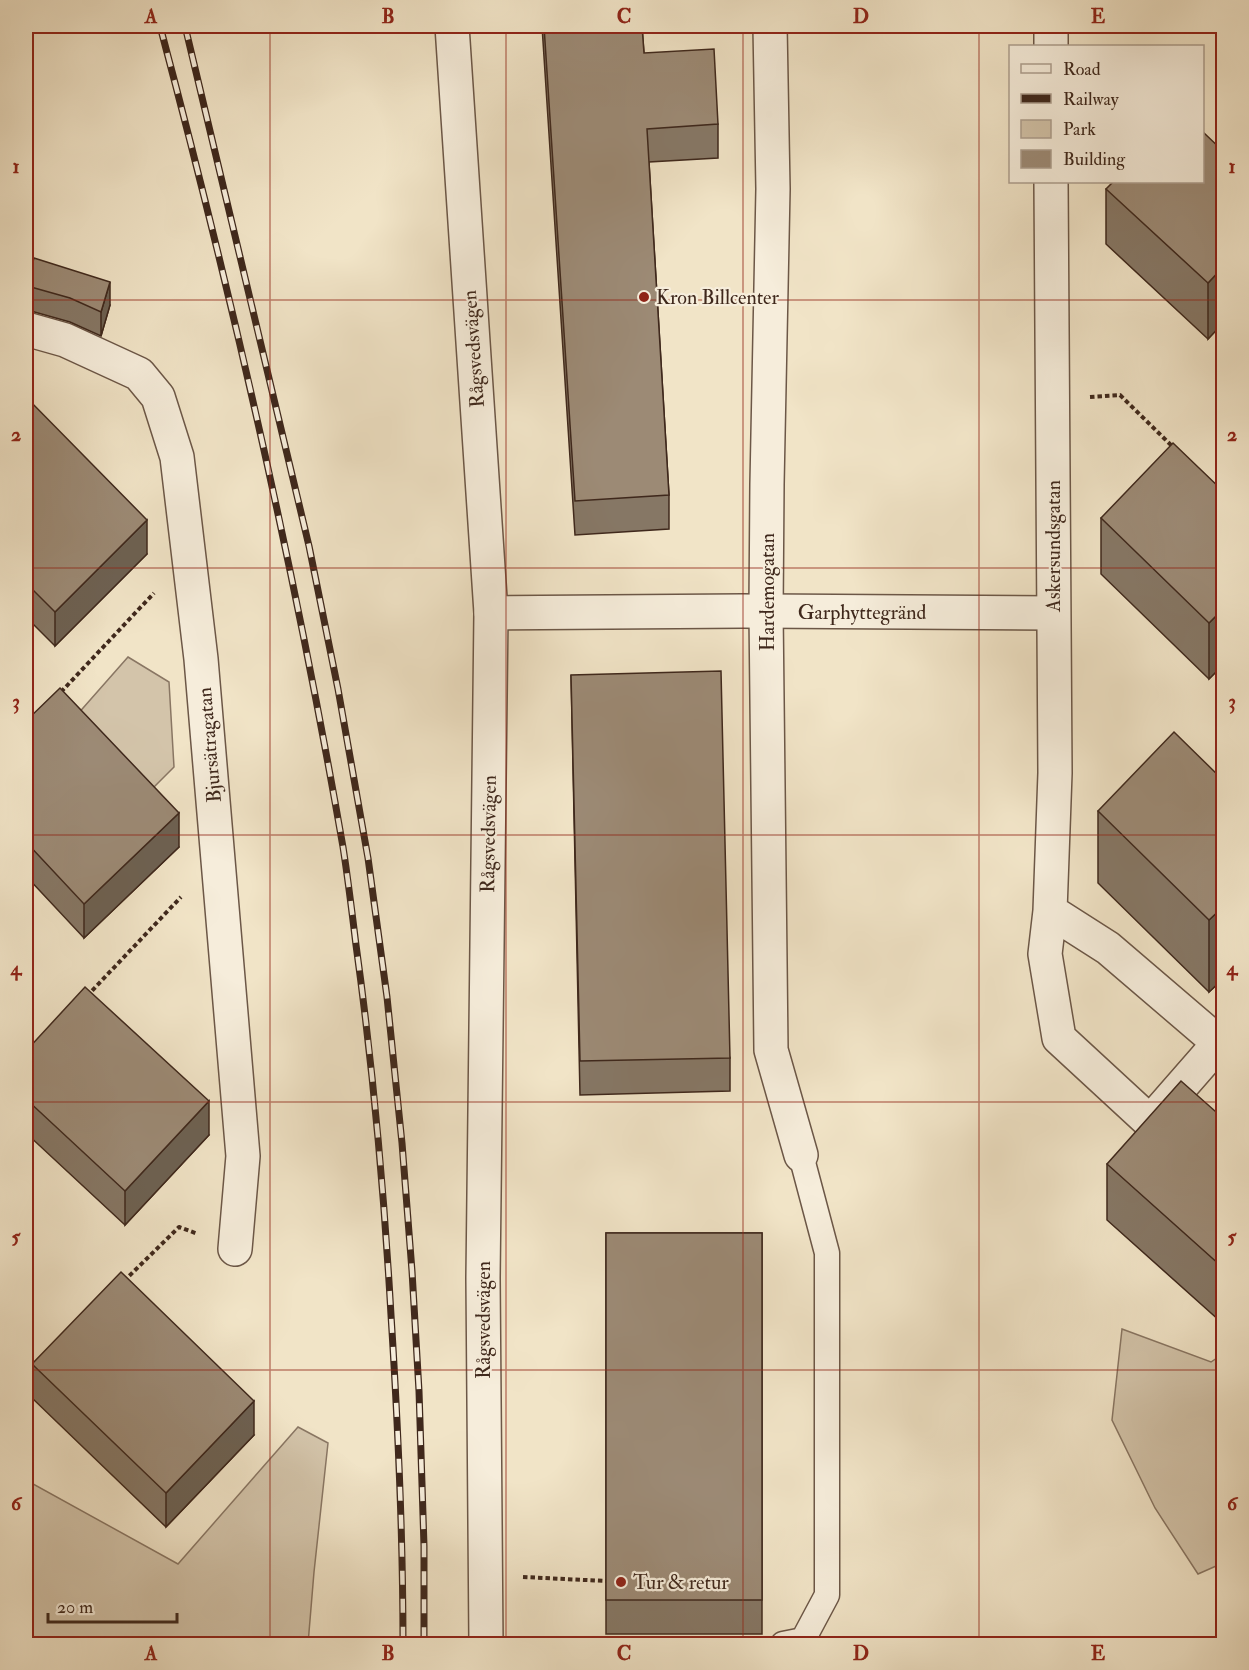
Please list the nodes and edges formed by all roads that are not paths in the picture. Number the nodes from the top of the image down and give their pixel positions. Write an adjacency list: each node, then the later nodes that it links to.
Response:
1 (452, 26): 9 (street, Rågsvedsvägen)
2 (770, 26): 7 (street, Hardemogatan)
3 (1051, 26): 4 (street)
4 (1051, 45)
5 (1050, 183): 8 (street, Askersundsgatan)
6 (26, 329): 12 (street, Bjursätragatan)
7 (766, 611): 8 (street, Garphyttegränd); 9 (street, Garphyttegränd); 11 (street, Hardemogatan)
8 (1053, 612): 10 (street, Askersundsgatan)
9 (491, 613): 13 (street, Rågsvedsvägen)
10 (1050, 911): 10 (street, Askersundsgatan)
11 (801, 1155): 14 (lane)
12 (235, 1249)
13 (486, 1644)
14 (783, 1644)

